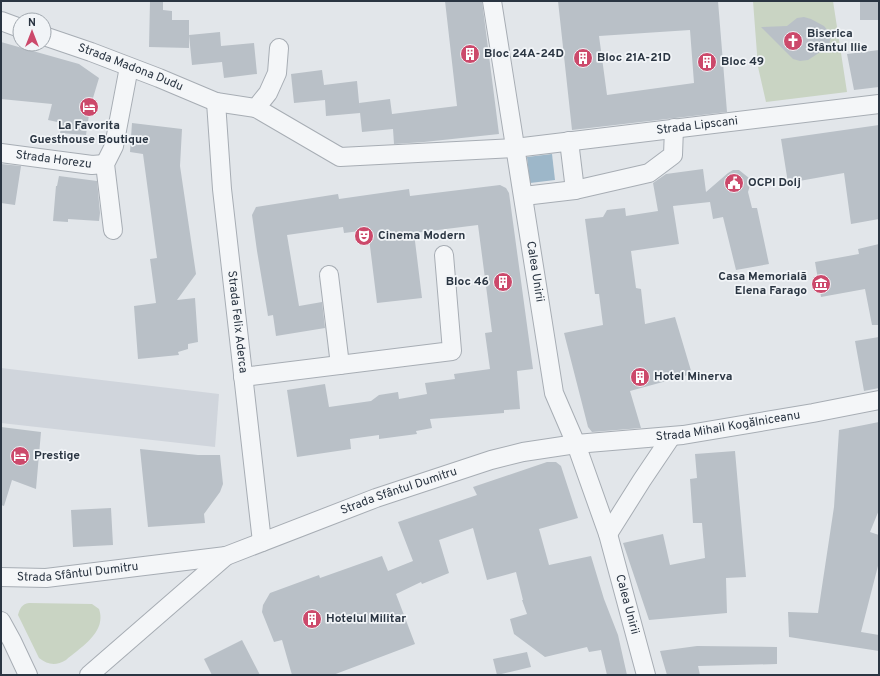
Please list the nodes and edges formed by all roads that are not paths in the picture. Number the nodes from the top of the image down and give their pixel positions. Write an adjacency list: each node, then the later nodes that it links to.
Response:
1 (492, 1): 12 (street, Calea Unirii)
2 (1, 21): 3 (street)
3 (12, 25)
4 (52, 39): 6 (street, Strada Madona Dudu)
5 (279, 48): 9 (street)
6 (129, 67): 7 (street, Strada Madona Dudu); 14 (street)
7 (216, 102): 9 (street, Strada Madona Dudu); 21 (street, Strada Felix Aderca)
8 (879, 104): 10 (street, Strada Lipscani)
9 (256, 108): 12 (street, Strada Lipscani)
10 (674, 128): 11 (street, Strada Lipscani); 15 (street)
11 (569, 141): 12 (street, Strada Lipscani); 15 (street)
12 (515, 148): 16 (street, Calea Unirii)
13 (1, 153): 14 (street, Strada Horezu)
14 (105, 164): 17 (street)
15 (575, 190): 16 (street)
16 (524, 196): 24 (street, Calea Unirii)
17 (113, 230)
18 (444, 255): 20 (street)
19 (329, 276): 20 (street)
20 (340, 365): 21 (street)
21 (243, 377): 26 (street, Strada Felix Aderca)
22 (879, 400): 23 (street, Strada Mihail Kogălniceanu)
23 (672, 437): 24 (street, Strada Mihail Kogălniceanu); 25 (street)
24 (576, 444): 25 (street, Calea Unirii); 26 (street, Strada Sfântul Dumitru)
25 (608, 534): 33 (street, Calea Unirii)
26 (262, 542): 27 (street, Strada Sfântul Dumitru)
27 (226, 556): 28 (street, Strada Sfântul Dumitru); 32 (street, Strada Sfântul Dumitru)
28 (1, 577)
29 (1, 621): 30 (street)
30 (7, 643): 31 (street)
31 (28, 675)
32 (89, 675)
33 (646, 675)

